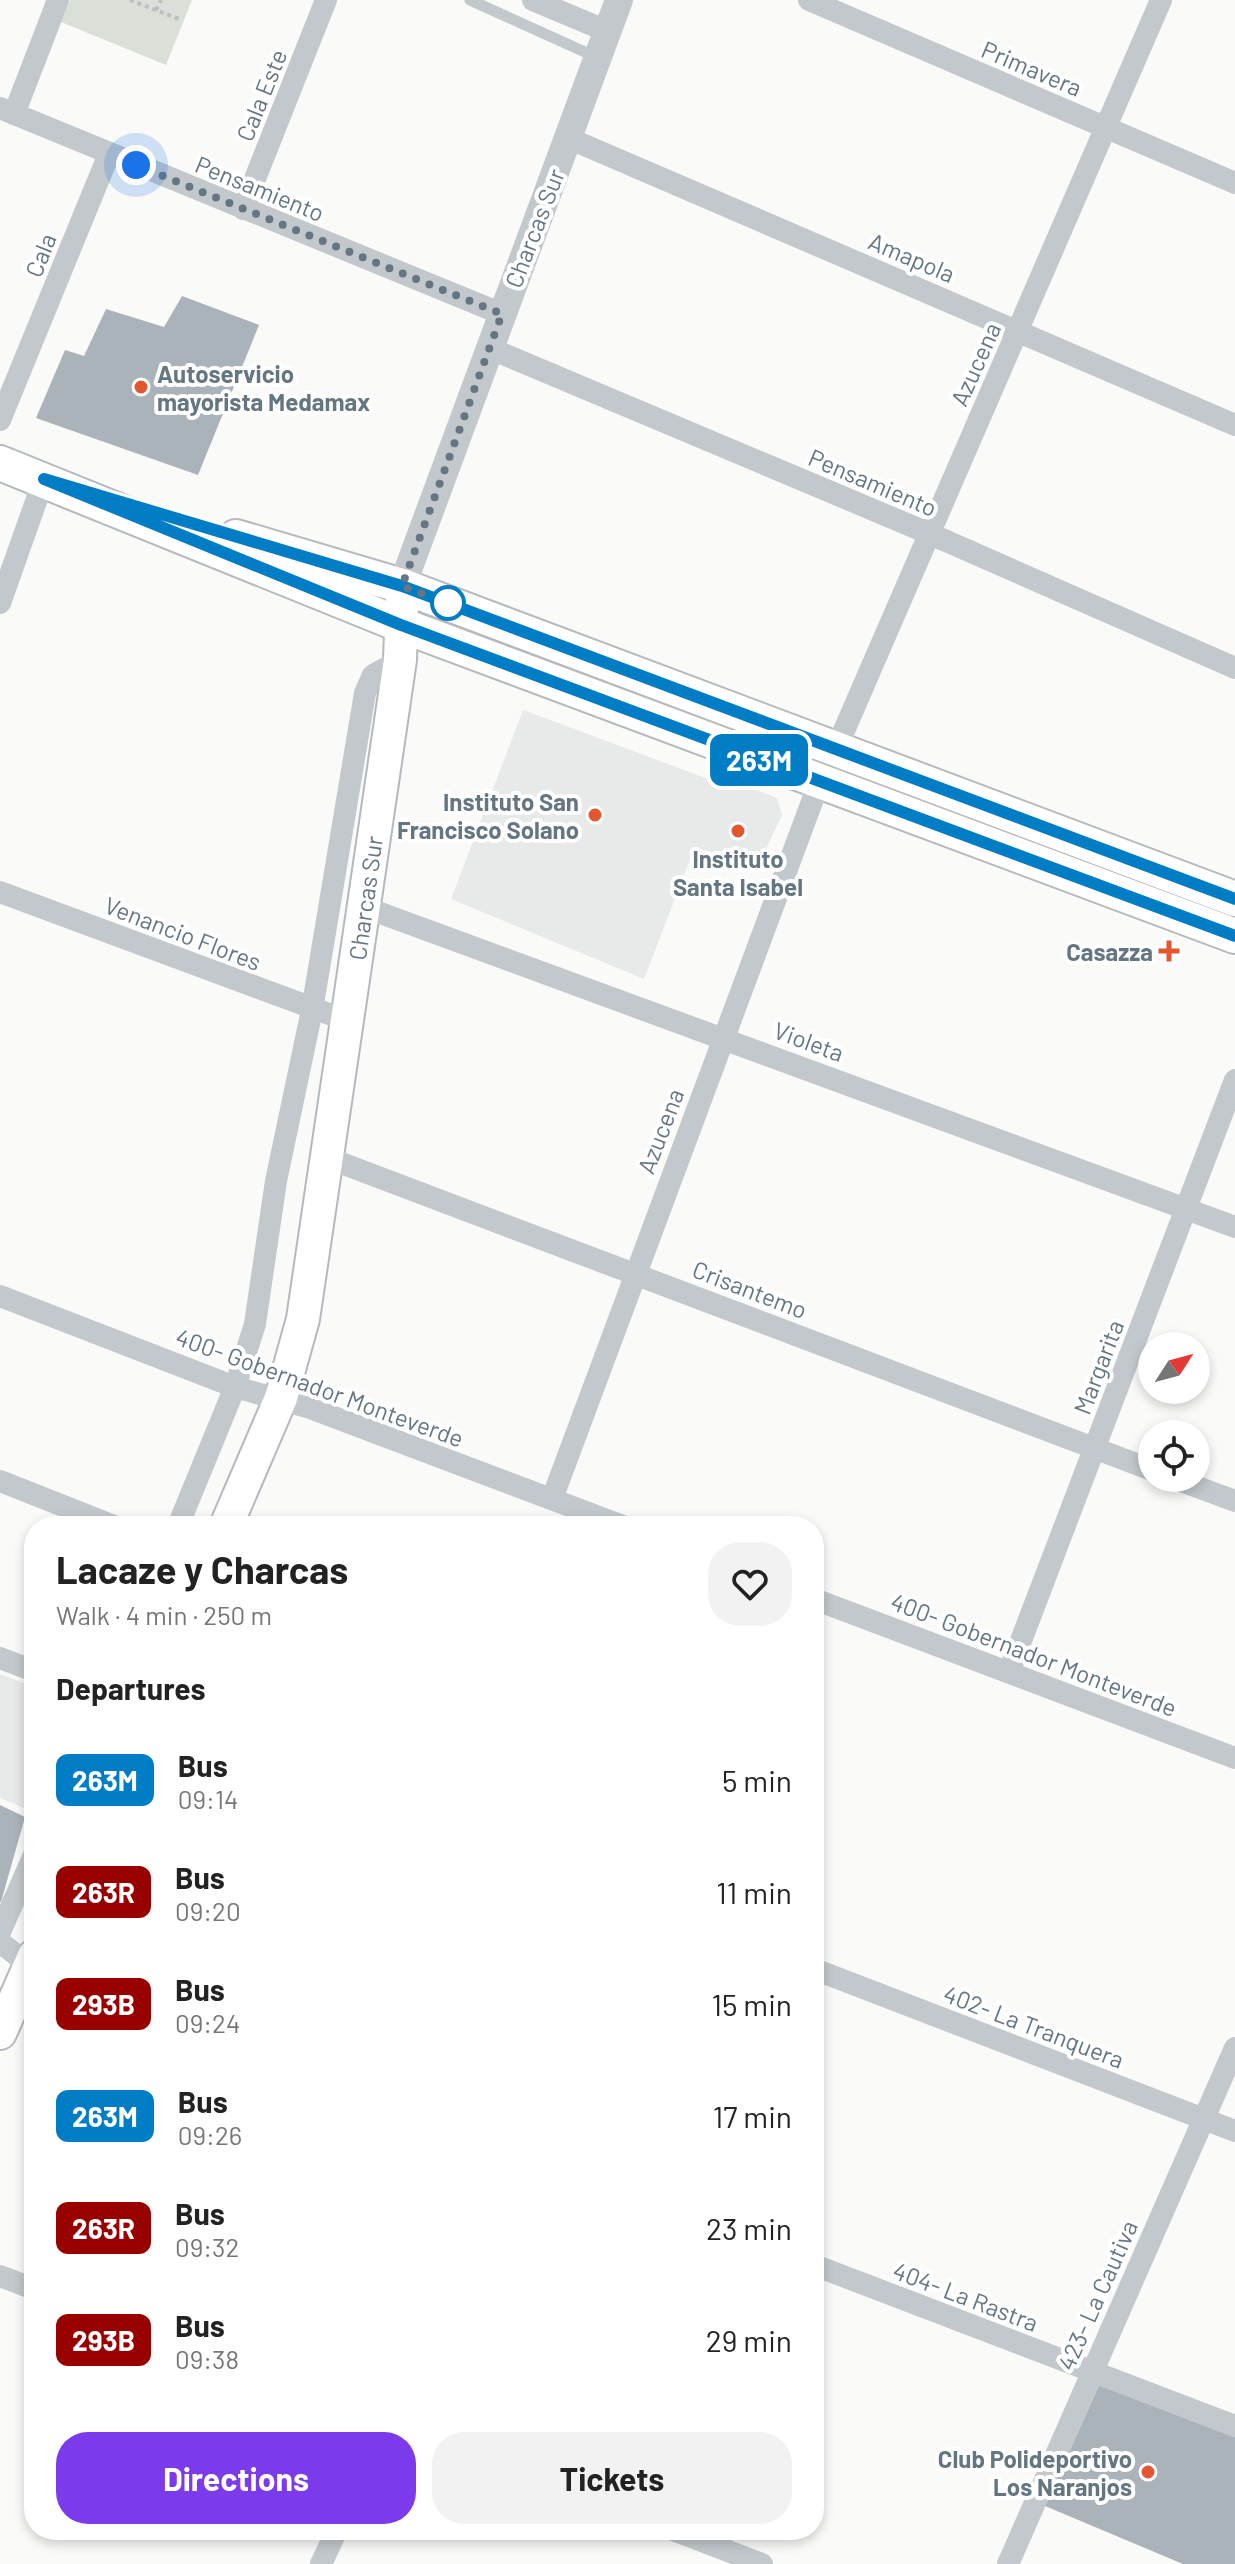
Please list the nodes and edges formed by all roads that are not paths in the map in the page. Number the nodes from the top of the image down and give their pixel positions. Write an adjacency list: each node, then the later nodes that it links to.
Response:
1 (58, 0): 10 (street)
2 (326, 0): 15 (street, Cala Este)
3 (470, 0): 9 (lane)
4 (533, 0): 8 (street)
5 (619, 0): 8 (street, Charcas Sur)
6 (809, 0): 11 (street, Primavera)
7 (1161, 0): 11 (street, Azucena)
8 (607, 31): 9 (street, Charcas Sur)
9 (597, 58): 12 (street, Charcas Sur)
10 (7, 111): 13 (street, Pensamiento)
11 (1105, 128): 14 (street, Primavera); 17 (street, Azucena)
12 (568, 138): 16 (street, Charcas Sur); 17 (street, Amapola)
13 (109, 154): 15 (street, Pensamiento); 19 (street, Cala)
14 (1235, 183)
15 (243, 209): 16 (street, Pensamiento)
16 (502, 314): 18 (street, Charcas Sur)
17 (1019, 331): 20 (street, Amapola); 23 (street, Azucena)
18 (489, 348): 23 (street, Pensamiento); 24 (street, Charcas Sur)
19 (0, 420)
20 (1235, 425)
21 (0, 463): 22 (main road)
22 (44, 479): 24 (main road); 25 (street); 26 (main road)
23 (928, 533): 28 (street, Pensamiento); 29 (street, Azucena)
24 (402, 586): 26 (main road, Charcas Sur); 29 (main road)
25 (0, 603)
26 (401, 625): 27 (main road, Charcas Sur); 30 (main road)
27 (400, 660): 33 (main road, Charcas Sur); 36 (street)
28 (1235, 668)
29 (836, 749): 32 (main road)
30 (819, 783): 34 (main road); 35 (main road); 38 (street, Azucena)
31 (0, 892): 36 (street, Venancio Flores)
32 (1235, 899)
33 (364, 907): 37 (main road, Charcas Sur); 38 (street, Violeta)
34 (1235, 922)
35 (1235, 936)
36 (312, 1010): 37 (street, Venancio Flores); 45 (street)
37 (348, 1021): 40 (main road, Charcas Sur)
38 (724, 1037): 41 (street, Violeta); 43 (street, Azucena)
39 (1235, 1080): 41 (street, Margarita)
40 (328, 1158): 43 (street, Crisantemo); 46 (main road, Charcas Sur)
41 (1186, 1209): 42 (street, Violeta); 47 (street, Margarita)
42 (1235, 1227)
43 (634, 1272): 47 (street, Crisantemo); 51 (street, Azucena)
44 (0, 1296): 45 (street, 400- Gobernador Monteverde)
45 (235, 1387): 46 (street, 400- Gobernador Monteverde); 54 (street)
46 (281, 1398): 51 (street, 400- Gobernador Monteverde); 55 (main road, Charcas Sur)
47 (1094, 1449): 48 (street, Crisantemo); 60 (street, Margarita)
48 (1138, 1465)
49 (0, 1481): 53 (street)
50 (1210, 1492): 52 (street)
51 (552, 1499): 56 (street, 400- Gobernador Monteverde)
52 (1235, 1501)
53 (89, 1516)
54 (182, 1516)
55 (230, 1516)
56 (597, 1516)
57 (824, 1603): 60 (street, 400- Gobernador Monteverde)
58 (0, 1658): 59 (street)
59 (24, 1667)
60 (1009, 1672): 61 (street, 400- Gobernador Monteverde)
61 (1235, 1758)
62 (24, 1878): 63 (street)
63 (0, 1932)
64 (0, 1942): 65 (street)
65 (24, 1958)
66 (824, 1973): 70 (street, 402- La Tranquera)
67 (24, 1981): 68 (main road)
68 (0, 2033)
69 (1235, 2048): 70 (street, 423- La Cautiva)
70 (1205, 2119): 71 (street, 402- La Tranquera); 75 (street, 423- La Cautiva)
71 (1235, 2131)
72 (824, 2269): 75 (street, 404- La Rastra)
73 (0, 2276): 74 (street)
74 (24, 2285)
75 (1090, 2372): 76 (street, 404- La Rastra); 81 (street, 423- La Cautiva)
76 (1235, 2426)
77 (332, 2540): 79 (street)
78 (699, 2540): 80 (street)
79 (321, 2564)
80 (762, 2564)
81 (1008, 2564)

